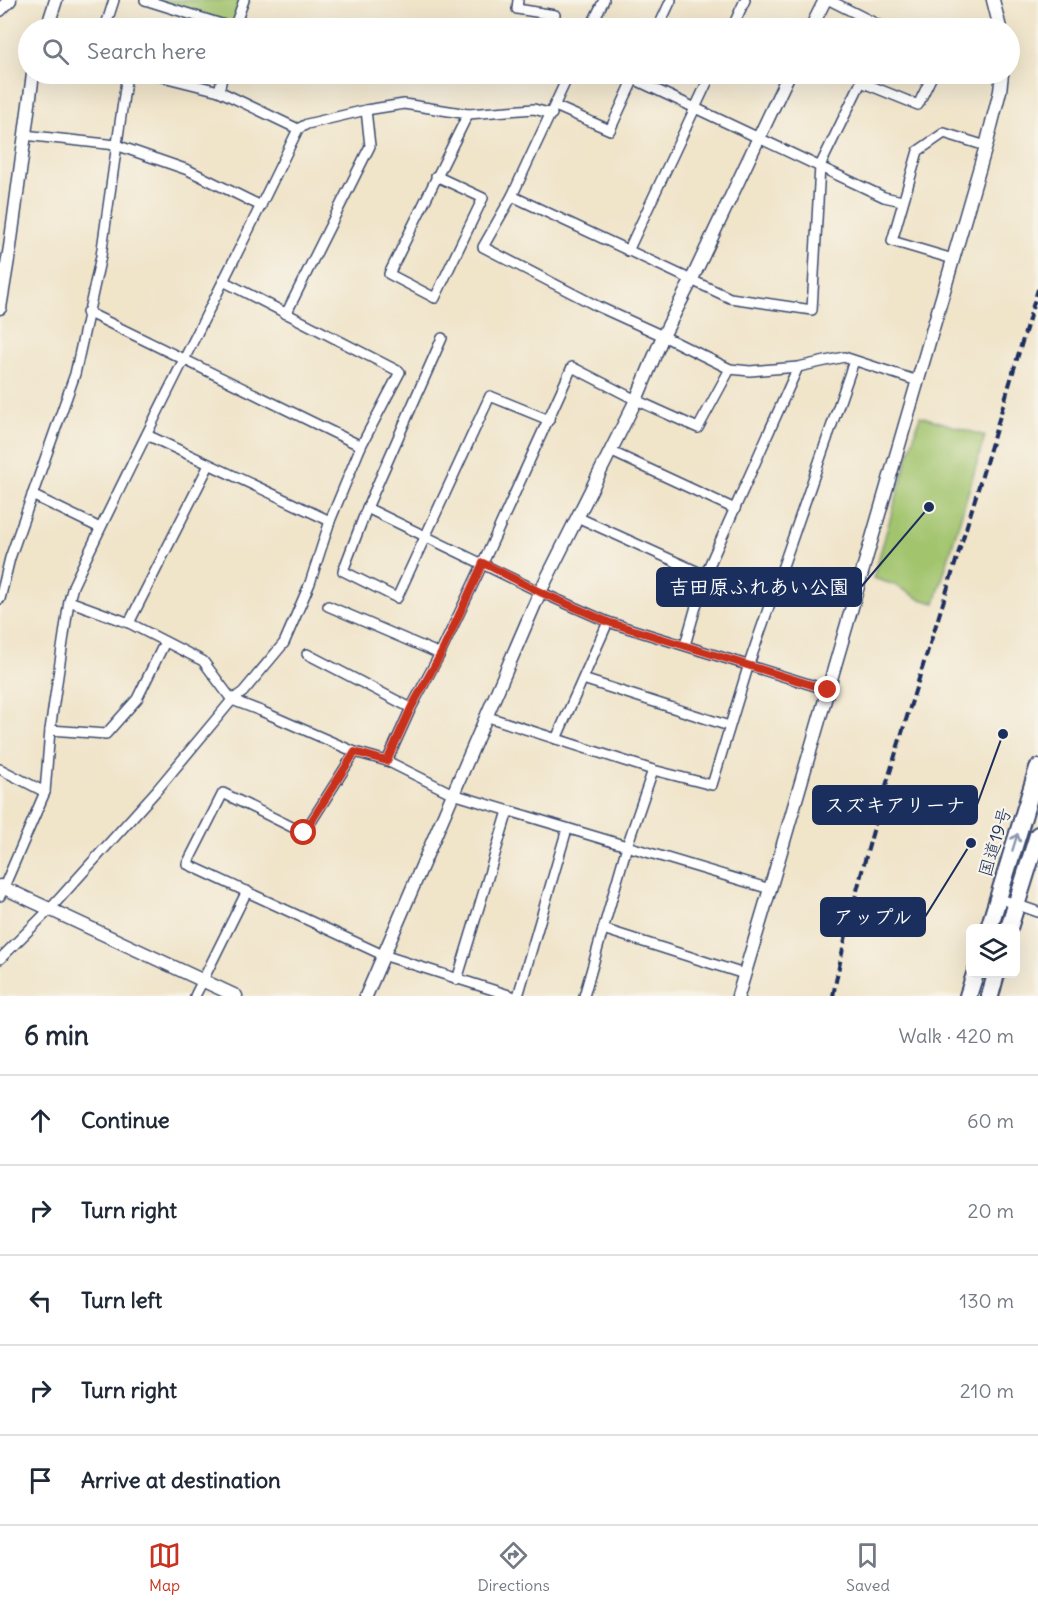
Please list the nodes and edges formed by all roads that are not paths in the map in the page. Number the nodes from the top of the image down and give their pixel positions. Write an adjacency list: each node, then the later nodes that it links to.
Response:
1 (10, 0): 12 (street)
2 (56, 0): 14 (street)
3 (114, 0): 15 (street)
4 (145, 0): 16 (street)
5 (244, 0): 17 (street)
6 (604, 0): 18 (street)
7 (671, 0): 19 (street)
8 (745, 0): 20 (street)
9 (827, 0): 21 (street); 22 (street)
10 (993, 0): 23 (street)
11 (518, 4): 13 (street)
12 (0, 10)
13 (555, 15)
14 (50, 18)
15 (108, 18)
16 (202, 18)
17 (238, 18)
18 (595, 18)
19 (663, 18)
20 (737, 18)
21 (817, 18)
22 (865, 18)
23 (998, 18)
24 (32, 84): 43 (street)
25 (126, 84): 45 (street)
26 (191, 84): 37 (street)
27 (221, 84): 37 (street)
28 (565, 84): 40 (street)
29 (631, 84): 40 (street)
30 (650, 84): 38 (street)
31 (706, 84): 38 (street)
32 (784, 84): 44 (street)
33 (860, 84): 47 (street)
34 (875, 84): 35 (street)
35 (928, 84)
36 (1001, 84): 46 (street)
37 (219, 91): 42 (street)
38 (695, 107): 44 (street); 52 (street)
39 (366, 110): 41 (street); 42 (street); 58 (street)
40 (553, 110): 41 (street); 49 (street)
41 (468, 114): 48 (street)
42 (298, 129): 51 (street)
43 (24, 135): 45 (street); 56 (street)
44 (758, 136): 47 (street); 54 (street)
45 (116, 145): 51 (street); 57 (street)
46 (986, 146): 50 (street); 53 (street)
47 (820, 166): 50 (street); 54 (street)
48 (436, 176): 48 (street)
49 (512, 196): 52 (street); 59 (street)
50 (902, 201): 53 (street)
51 (261, 206): 55 (street)
52 (628, 251): 54 (street)
53 (953, 259): 65 (street)
54 (692, 279): 59 (street)
55 (225, 282): 58 (street); 61 (street)
56 (0, 308)
57 (87, 312): 61 (street); 72 (street)
58 (286, 314): 69 (street)
59 (663, 336): 64 (street); 66 (street)
60 (442, 338): 73 (street)
61 (184, 359): 68 (street); 69 (street)
62 (854, 362): 63 (street); 65 (street); 92 (street)
63 (798, 367): 64 (street); 74 (street)
64 (729, 369): 66 (street)
65 (918, 381): 94 (street)
66 (636, 400): 67 (street); 70 (street)
67 (549, 420): 78 (street); 80 (street)
68 (147, 435): 71 (street); 77 (street)
69 (361, 446): 76 (street)
70 (610, 452): 74 (street); 75 (street)
71 (209, 465): 76 (street); 87 (street)
72 (32, 495): 77 (street); 79 (street)
73 (367, 508): 78 (street); 78 (street)
74 (735, 509): 81 (street)
75 (577, 518): 81 (street); 82 (street)
76 (330, 521): 95 (street)
77 (100, 528): 84 (street)
78 (426, 536): 80 (street)
79 (5, 557): 83 (street)
80 (483, 563): 82 (street); 91 (street)
81 (705, 575): 89 (street)
82 (540, 592): 86 (street); 97 (street)
83 (0, 599)
84 (69, 601): 87 (street); 99 (street)
85 (328, 606): 91 (street)
86 (608, 622): 89 (street); 93 (street)
87 (129, 623): 88 (street)
88 (165, 642): 95 (street); 99 (street)
89 (685, 645): 92 (street)
90 (307, 654): 96 (street)
91 (441, 654): 96 (street)
92 (748, 667): 94 (street); 98 (street)
93 (583, 680): 98 (street); 100 (street)
94 (828, 690): 113 (street)
95 (232, 700): 101 (street); 117 (street)
96 (411, 708): 102 (street)
97 (488, 717): 100 (street); 107 (street)
98 (729, 726): 105 (street)
99 (50, 730): 106 (street)
100 (556, 739): 105 (street)
101 (355, 752): 102 (street); 114 (street)
102 (387, 761): 107 (street)
103 (1038, 768): 115 (highway, 国道19号, one-way to 103)
104 (0, 769): 106 (street)
105 (653, 770): 111 (street)
106 (45, 792): 112 (street)
107 (453, 794): 108 (street); 122 (street)
108 (508, 811): 109 (street); 128 (street)
109 (567, 829): 111 (street); 133 (street)
110 (1038, 835): 116 (highway)
111 (627, 846): 113 (street); 121 (street)
112 (2, 890): 117 (street)
113 (770, 890): 124 (street)
114 (247, 891): 122 (street); 127 (street)
115 (998, 898): 116 (street); 119 (highway, 国道19号)
116 (1016, 904): 118 (street); 120 (highway)
117 (50, 909): 123 (street); 127 (street)
118 (1038, 912)
119 (990, 924)
120 (1010, 924)
121 (603, 929): 124 (street); 134 (street)
122 (383, 955): 128 (street); 131 (street)
123 (0, 959)
124 (744, 974): 135 (street)
125 (974, 978): 136 (highway)
126 (995, 978): 137 (highway)
127 (203, 980): 129 (street); 130 (street)
128 (457, 980): 132 (street)
129 (195, 996)
130 (237, 996)
131 (366, 996)
132 (512, 996)
133 (518, 996)
134 (584, 996)
135 (738, 996)
136 (968, 996)
137 (990, 996)

